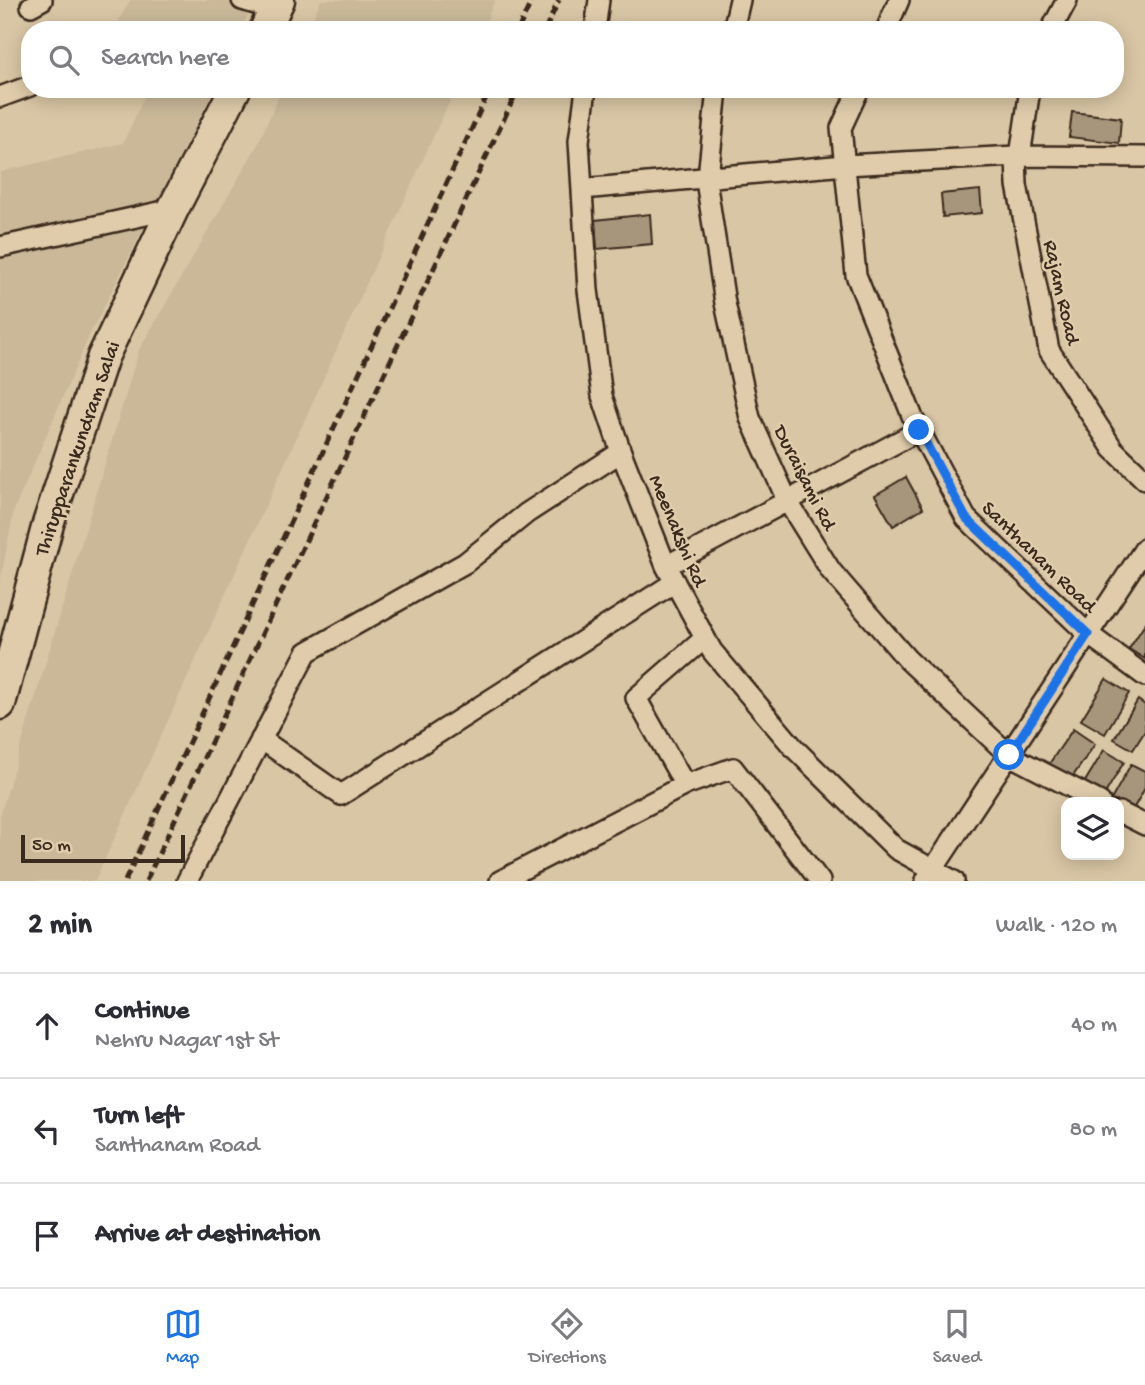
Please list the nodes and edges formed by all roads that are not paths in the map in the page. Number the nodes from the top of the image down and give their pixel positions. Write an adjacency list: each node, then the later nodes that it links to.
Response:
1 (242, 0): 6 (street)
2 (599, 0): 7 (street)
3 (740, 0): 8 (street)
4 (899, 0): 9 (street)
5 (1067, 0): 10 (street)
6 (273, 13)
7 (596, 21)
8 (735, 21)
9 (890, 21)
10 (1056, 21)
11 (21, 89): 12 (street)
12 (0, 97)
13 (229, 98): 23 (main road, Thirupparankundram Salai)
14 (585, 98): 22 (street, Meenakshi Rd)
15 (716, 98): 21 (street, Duraisami Rd)
16 (855, 98): 20 (street, Santhanam Road)
17 (1028, 98): 18 (street, Rajam Road)
18 (1018, 156): 19 (street); 20 (street); 27 (street, Rajam Road)
19 (1145, 157)
20 (845, 164): 21 (street); 25 (street, Santhanam Road)
21 (708, 178): 22 (street); 28 (street, Duraisami Rd)
22 (582, 189): 26 (street, Meenakshi Rd)
23 (173, 209): 24 (street); 34 (main road, Thirupparankundram Salai)
24 (0, 247)
25 (919, 430): 28 (street); 31 (street, Santhanam Road)
26 (621, 452): 30 (street, Meenakshi Rd); 35 (street)
27 (1145, 480)
28 (788, 502): 30 (street); 36 (street, Duraisami Rd)
29 (1145, 548): 31 (street)
30 (670, 574): 32 (street, Meenakshi Rd); 35 (street)
31 (1088, 634): 33 (street, Santhanam Road); 36 (street)
32 (705, 638): 37 (street); 41 (street, Meenakshi Rd)
33 (1145, 676)
34 (0, 704)
35 (261, 739): 42 (street)
36 (1009, 755): 38 (street, Duraisami Rd); 41 (street)
37 (685, 785): 43 (street); 44 (street)
38 (1090, 797)
39 (1124, 814): 40 (street)
40 (1145, 825)
41 (929, 876): 45 (street, Meenakshi Rd)
42 (187, 881)
43 (500, 881)
44 (820, 881)
45 (954, 881)

